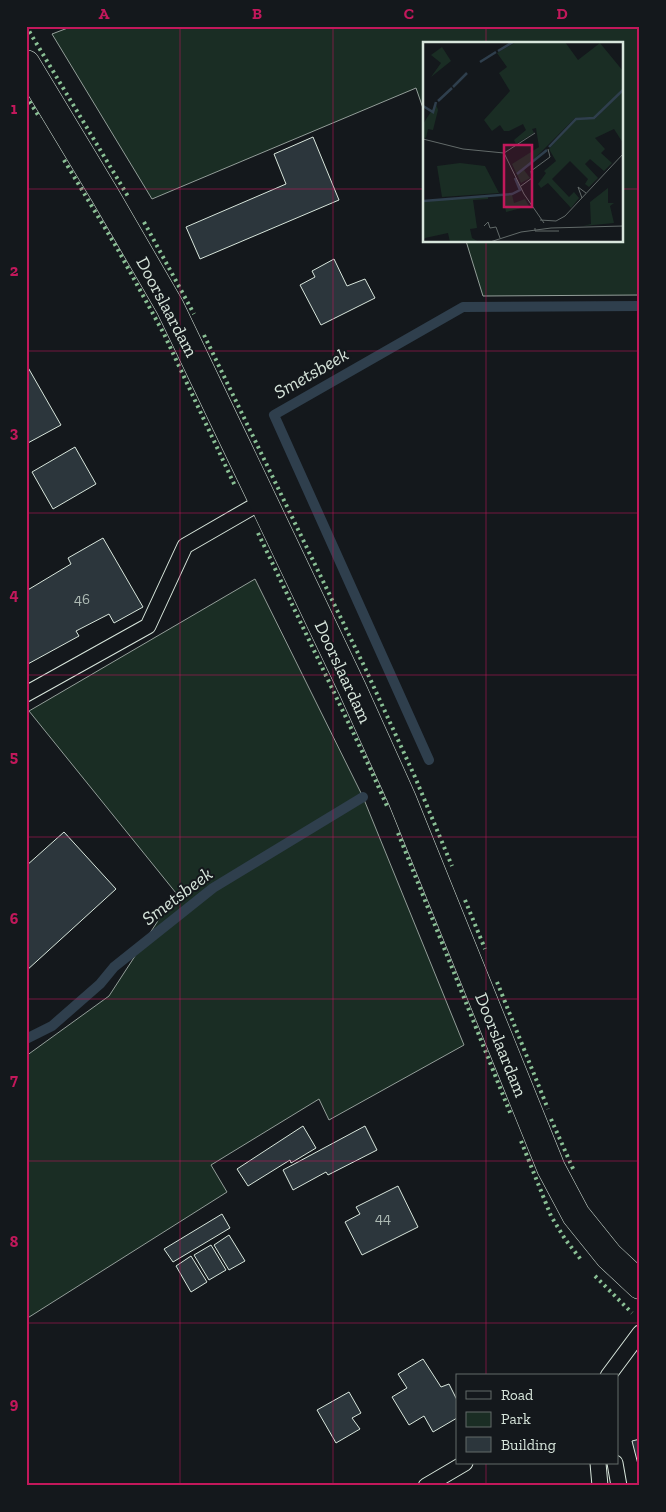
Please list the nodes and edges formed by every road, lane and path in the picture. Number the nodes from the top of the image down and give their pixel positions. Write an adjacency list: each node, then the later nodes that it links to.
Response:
1 (26, 64): 2 (street, Doorslaardam)
2 (263, 501): 3 (lane); 4 (street, Doorslaardam)
3 (26, 694)
4 (640, 1285)
5 (640, 1333): 6 (lane)
6 (609, 1374)
7 (463, 1464): 10 (lane)
8 (598, 1464): 11 (lane)
9 (616, 1464): 12 (lane)
10 (426, 1486)
11 (600, 1486)
12 (619, 1486)

